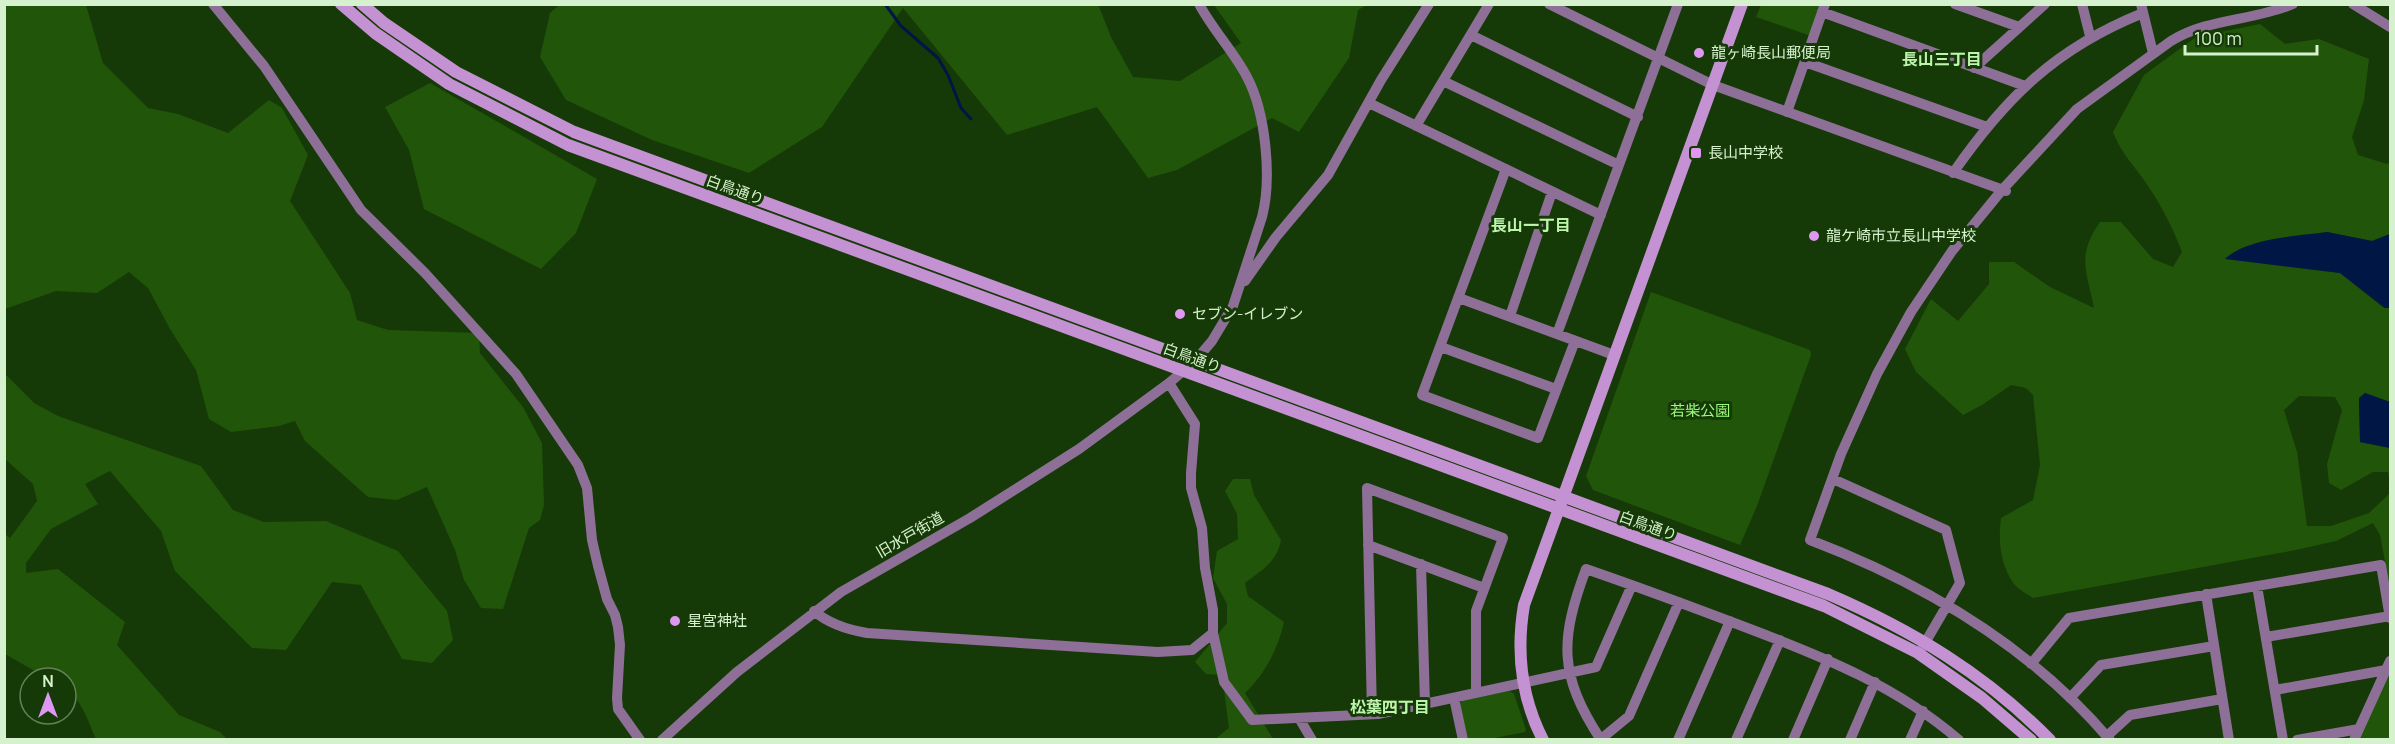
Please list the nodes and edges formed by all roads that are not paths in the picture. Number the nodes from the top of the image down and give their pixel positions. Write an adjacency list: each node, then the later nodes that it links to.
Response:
1 (213, 4): 89 (street)
2 (341, 4): 48 (main road, 白鳥通り)
3 (362, 4): 47 (main road, 白鳥通り)
4 (1199, 4): 40 (street)
5 (1429, 4): 29 (street)
6 (1489, 4): 20 (street)
7 (1549, 4): 23 (street)
8 (1678, 4): 23 (street)
9 (1742, 4): 27 (main road)
10 (1954, 4): 15 (street)
11 (2045, 4): 18 (street)
12 (2082, 4): 21 (street)
13 (2293, 4): 22 (street)
14 (2354, 4): 19 (street)
15 (1969, 7): 18 (street)
16 (1823, 8): 24 (street); 25 (street)
17 (2142, 9): 21 (street); 22 (street)
18 (2019, 27): 25 (street)
19 (2391, 27)
20 (1471, 35): 26 (street); 31 (street)
21 (2090, 36): 28 (street)
22 (2154, 53): 37 (street)
23 (1659, 59): 27 (street); 31 (street)
24 (1805, 62): 30 (street); 33 (street)
25 (1974, 68): 28 (street)
26 (1443, 81): 32 (street); 34 (street)
27 (1713, 85): 30 (street); 46 (main road)
28 (2025, 86): 33 (street)
29 (1369, 103): 32 (street); 40 (street)
30 (1787, 112): 36 (street)
31 (1638, 117): 34 (street)
32 (1416, 126): 35 (street)
33 (1987, 127): 36 (street)
34 (1619, 165): 39 (street)
35 (1506, 169): 38 (street); 41 (street)
36 (1953, 172): 37 (street)
37 (2004, 190): 51 (street)
38 (1552, 192): 39 (street); 42 (street)
39 (1601, 215): 43 (street)
40 (1240, 288): 47 (street, 旧水戸街道)
41 (1459, 298): 42 (street); 45 (street)
42 (1510, 316): 43 (street)
43 (1557, 334): 44 (street)
44 (1575, 340): 46 (street); 50 (street)
45 (1441, 347): 50 (street); 50 (street)
46 (1614, 355): 52 (main road)
47 (1195, 361): 48 (street, 旧水戸街道); 52 (main road, 白鳥通り)
48 (1184, 371): 49 (street, 旧水戸街道); 53 (main road, 白鳥通り)
49 (1170, 383): 62 (street, 旧水戸街道); 65 (street)
50 (1556, 389)
51 (1833, 479): 61 (street); 61 (street)
52 (1563, 495): 53 (main road); 68 (main road, 白鳥通り)
53 (1558, 509): 70 (main road, 白鳥通り); 76 (main road)
54 (1368, 544): 55 (street); 58 (street); 84 (street)
55 (1421, 564): 58 (street); 82 (street)
56 (1632, 585): 60 (street); 74 (street); 74 (street)
57 (2257, 586): 59 (street); 63 (street); 66 (street)
58 (1484, 588): 78 (street)
59 (2206, 594): 69 (street); 72 (street)
60 (1679, 602): 64 (street); 88 (street)
61 (1948, 605): 68 (street); 72 (street)
62 (814, 611): 65 (street); 90 (street, 旧水戸街道)
63 (2390, 617): 66 (street)
64 (1730, 621): 67 (street); 94 (street)
65 (1213, 633): 85 (street)
66 (2266, 637): 77 (street)
67 (1780, 640): 71 (street); 95 (street)
68 (1927, 642): 70 (street); 101 (main road, 白鳥通り)
69 (2214, 646): 80 (street); 81 (street)
70 (1918, 653): 100 (main road, 白鳥通り)
71 (1828, 659): 75 (street); 96 (street)
72 (2031, 664): 80 (street)
73 (2388, 665): 77 (street); 86 (street)
74 (1569, 674): 76 (street); 88 (street)
75 (1875, 682): 83 (street); 97 (street)
76 (1523, 683): 78 (street); 93 (main road)
77 (2275, 690): 103 (street)
78 (1476, 693): 79 (street)
79 (1454, 698): 82 (street); 92 (street)
80 (2070, 698): 87 (street)
81 (2222, 699): 87 (street); 102 (street)
82 (1425, 704): 84 (street)
83 (1923, 711): 98 (street); 99 (street)
84 (1372, 714): 85 (street)
85 (1299, 718): 91 (street)
86 (2356, 734): 104 (street)
87 (2108, 738)
88 (1601, 739)
89 (640, 740)
90 (662, 740)
91 (1312, 740)
92 (1463, 740)
93 (1543, 740)
94 (1678, 740)
95 (1736, 740)
96 (1793, 740)
97 (1850, 740)
98 (1911, 740)
99 (1959, 740)
100 (2031, 740)
101 (2050, 740)
102 (2229, 740)
103 (2283, 740)
104 (2297, 740)

